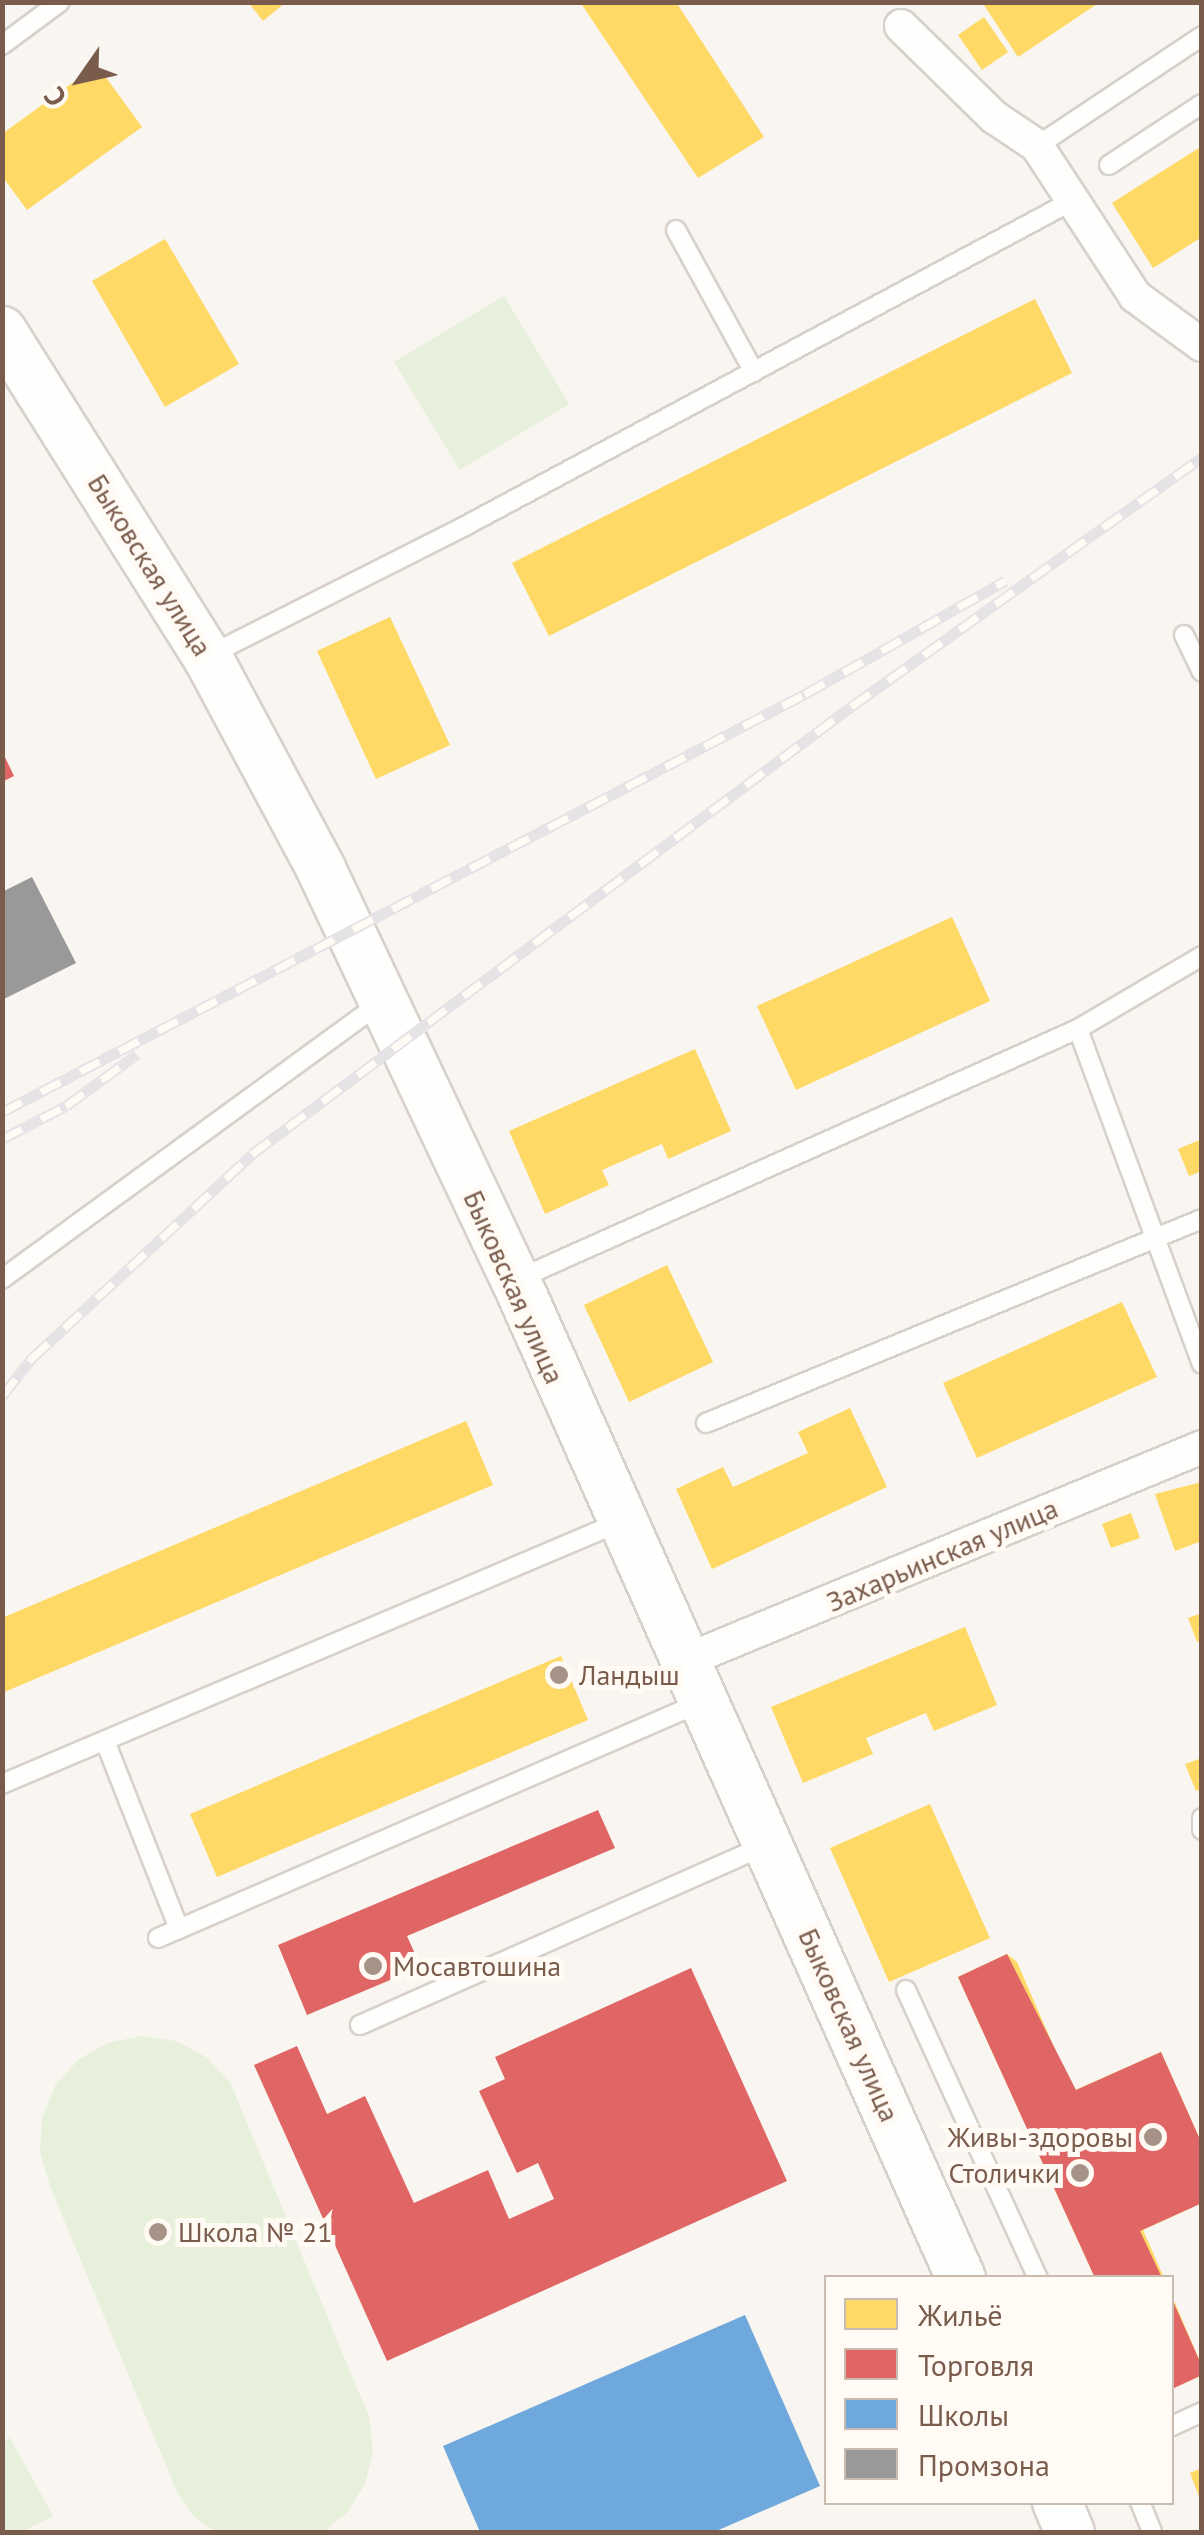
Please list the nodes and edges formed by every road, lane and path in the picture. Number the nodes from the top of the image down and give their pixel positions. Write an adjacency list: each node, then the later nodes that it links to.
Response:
1 (60, 2): 4 (lane)
2 (901, 26): 6 (street)
3 (1202, 36): 6 (lane)
4 (2, 45)
5 (1202, 104): 7 (lane)
6 (1037, 146): 8 (street)
7 (1108, 165)
8 (1072, 201): 11 (street); 12 (lane)
9 (676, 230): 12 (lane)
10 (2, 331): 14 (street, Быковская улица)
11 (1202, 345)
12 (754, 372): 14 (lane)
13 (1184, 635): 15 (lane)
14 (207, 656): 17 (street, Быковская улица)
15 (1202, 672)
16 (1202, 956): 18 (lane)
17 (384, 1001): 21 (lane); 22 (street, Быковская улица)
18 (1078, 1029): 20 (lane); 22 (lane)
19 (1202, 1219): 20 (lane)
20 (1155, 1239): 23 (lane); 24 (lane)
21 (2, 1279)
22 (516, 1280): 26 (street, Быковская улица)
23 (1202, 1364)
24 (706, 1422)
25 (1202, 1447): 27 (street, Захарьинская улица)
26 (620, 1522): 27 (street, Быковская улица); 28 (lane)
27 (692, 1682): 32 (street, Быковская улица); 33 (lane)
28 (105, 1741): 29 (lane); 33 (lane)
29 (2, 1784)
30 (1202, 1818): 31 (lane)
31 (1202, 1830)
32 (767, 1845): 36 (lane); 37 (street, Быковская улица)
33 (179, 1929): 34 (lane)
34 (158, 1938)
35 (906, 1990): 38 (lane)
36 (360, 2025)
37 (959, 2275)
38 (1037, 2275)
39 (1202, 2412): 40 (lane)
40 (1174, 2425)
41 (1058, 2505): 43 (street)
42 (1141, 2505): 44 (lane)
43 (1070, 2532)
44 (1152, 2532)

